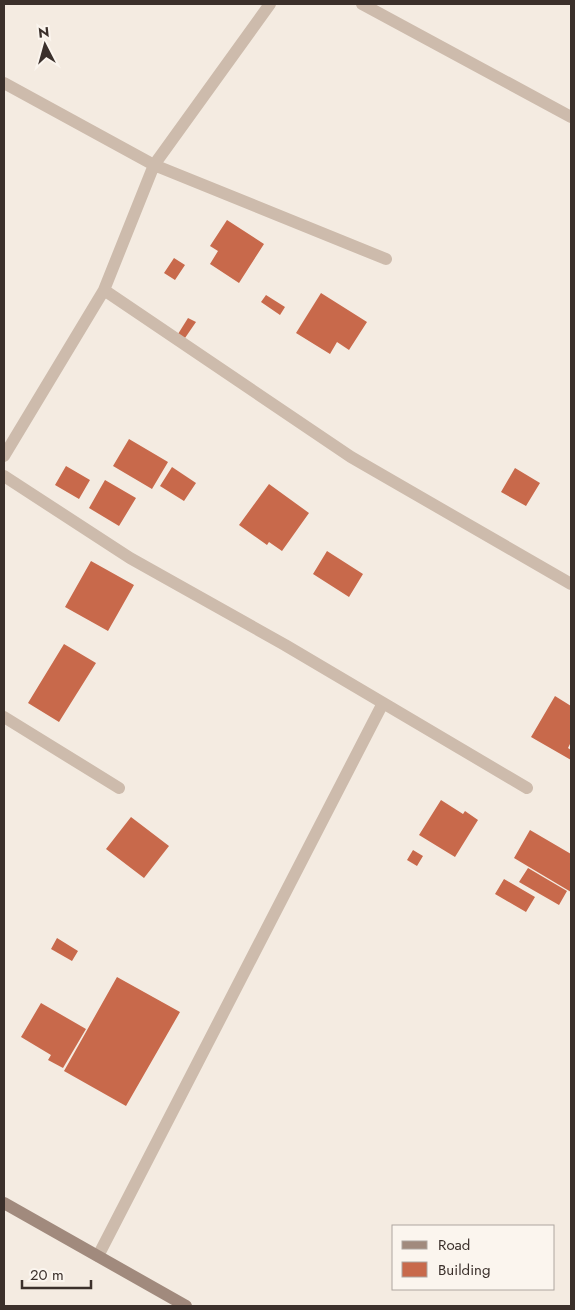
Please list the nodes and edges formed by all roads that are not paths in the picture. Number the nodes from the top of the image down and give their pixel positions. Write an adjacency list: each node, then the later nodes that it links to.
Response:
1 (270, 4): 5 (street)
2 (362, 4): 4 (street)
3 (4, 83): 5 (street)
4 (571, 117)
5 (154, 165): 6 (street); 7 (street)
6 (386, 259)
7 (104, 290): 8 (street); 10 (street)
8 (4, 456)
9 (4, 476): 11 (street)
10 (571, 584)
11 (382, 703): 14 (street); 16 (street)
12 (4, 717): 13 (street)
13 (119, 788)
14 (527, 788)
15 (4, 1203): 16 (street)
16 (98, 1256): 17 (street)
17 (186, 1306)

